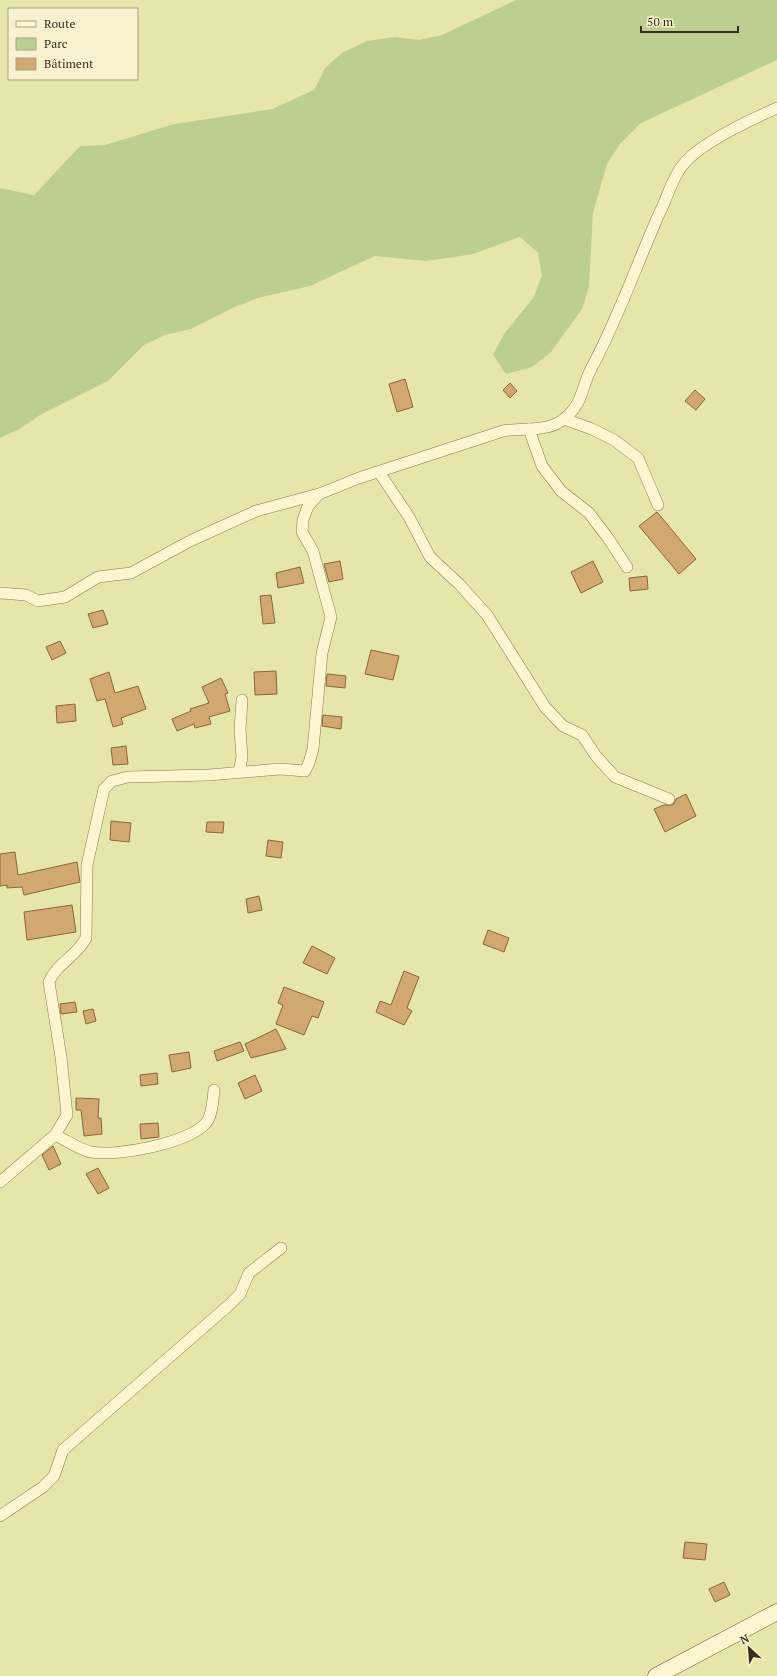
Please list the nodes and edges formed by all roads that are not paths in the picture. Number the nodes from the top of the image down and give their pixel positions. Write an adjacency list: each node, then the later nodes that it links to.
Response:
1 (777, 108): 2 (street)
2 (564, 419): 3 (street); 6 (street)
3 (528, 429): 4 (street); 7 (street)
4 (379, 472): 5 (street); 11 (street)
5 (319, 494): 8 (street); 10 (street)
6 (658, 505)
7 (628, 567)
8 (0, 593)
9 (242, 700): 10 (street)
10 (239, 772): 13 (street)
11 (669, 799)
12 (214, 1090): 13 (street)
13 (55, 1135): 14 (street)
14 (0, 1182)
15 (281, 1248): 16 (street)
16 (0, 1516)
17 (777, 1612): 18 (street)
18 (656, 1676)

